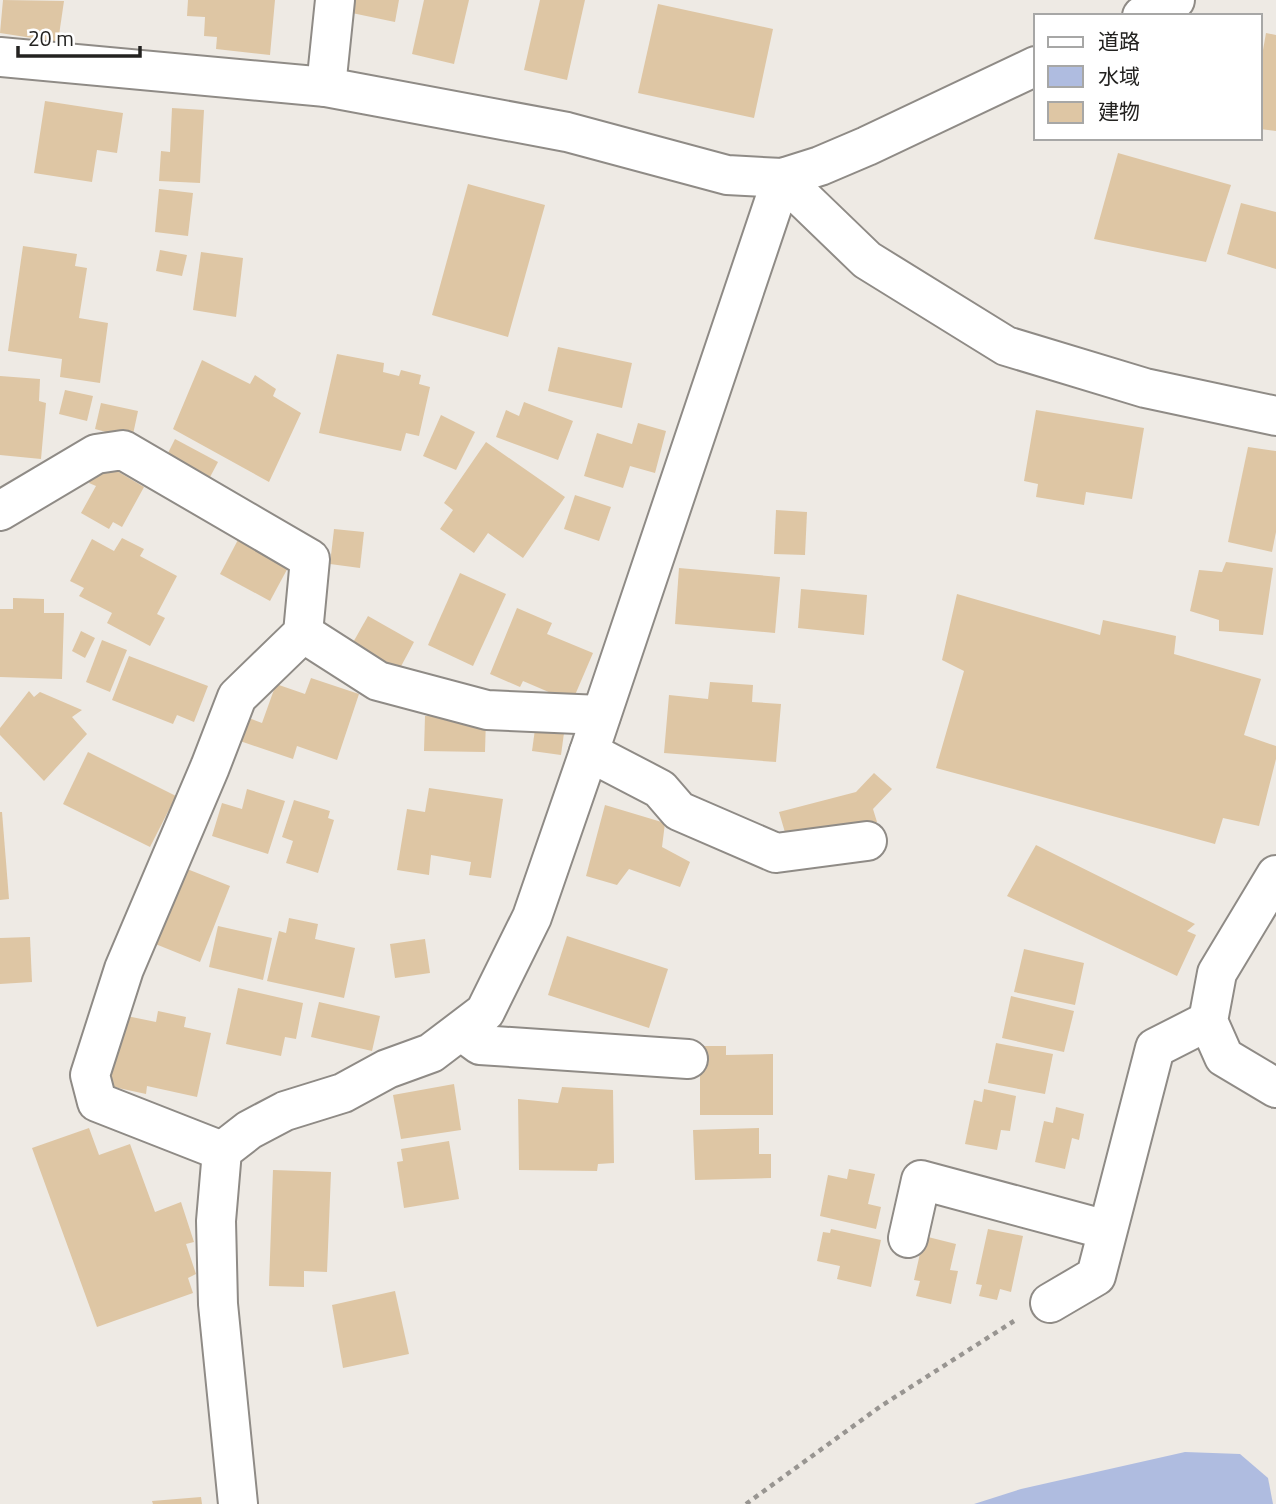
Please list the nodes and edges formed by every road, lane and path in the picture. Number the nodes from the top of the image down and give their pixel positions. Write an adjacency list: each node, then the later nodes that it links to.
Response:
1 (335, 0): 6 (street)
2 (1175, 0): 3 (street)
3 (1146, 14)
4 (0, 57): 6 (street)
5 (1034, 67): 7 (street)
6 (326, 87): 7 (street)
7 (782, 178): 8 (street); 11 (street)
8 (1276, 416)
9 (0, 511): 10 (street)
10 (303, 633): 11 (street); 19 (street)
11 (601, 715): 12 (street)
12 (589, 752): 13 (street); 16 (street)
13 (867, 841)
14 (1276, 875): 15 (street)
15 (1208, 1021): 18 (street); 20 (street)
16 (461, 1031): 17 (street); 19 (street)
17 (688, 1059)
18 (1276, 1088)
19 (222, 1151): 23 (street)
20 (1107, 1230): 21 (street); 22 (street)
21 (908, 1238)
22 (1050, 1303): 24 (path)
23 (238, 1504)
24 (746, 1504)

